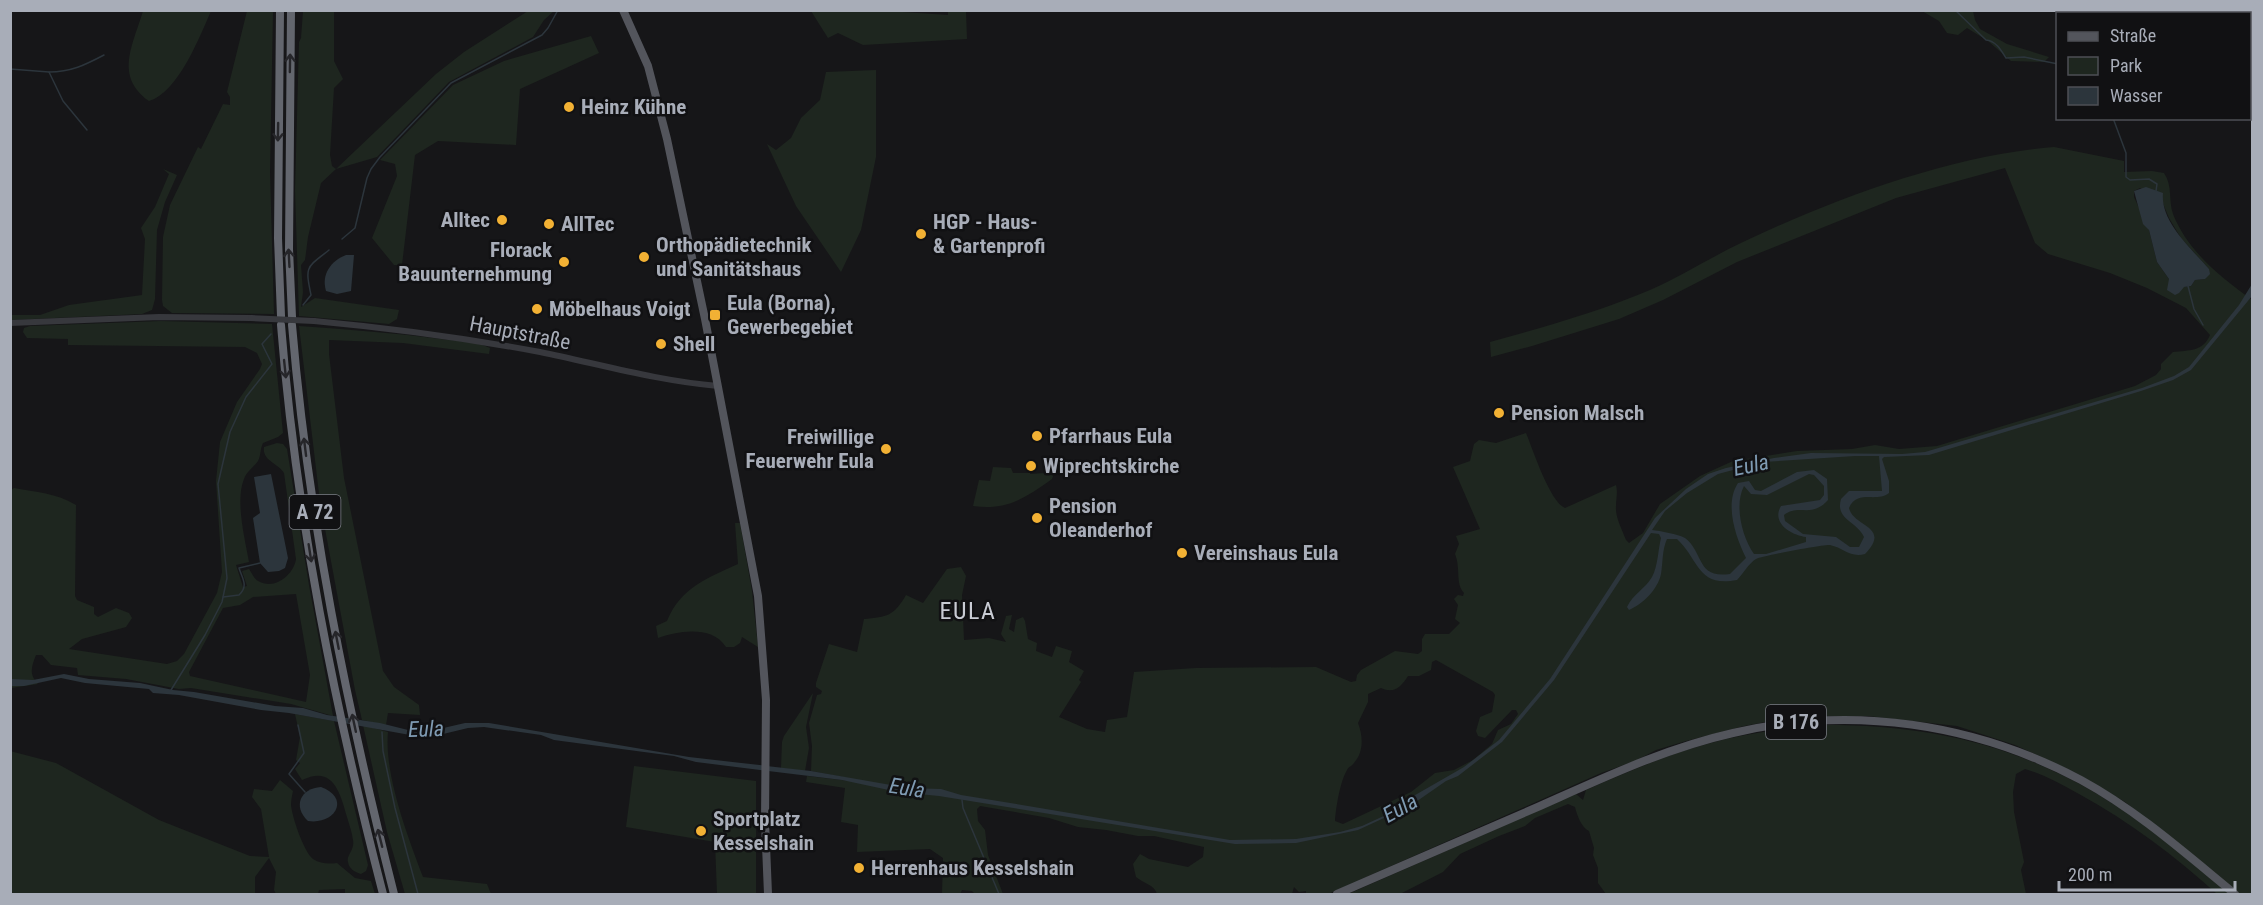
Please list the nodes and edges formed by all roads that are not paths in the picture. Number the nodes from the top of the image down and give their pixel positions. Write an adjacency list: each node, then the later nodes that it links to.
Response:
1 (280, 10): 6 (highway, A 72, one-way to 6)
2 (291, 10): 7 (highway, A 72, one-way to 2)
3 (623, 10): 5 (main road)
4 (10, 323): 5 (street, Hauptstraße, bridge)
5 (718, 386): 8 (main road)
6 (383, 894)
7 (394, 894)
8 (768, 894)
9 (1337, 894): 10 (main road, B 176)
10 (2235, 894)

